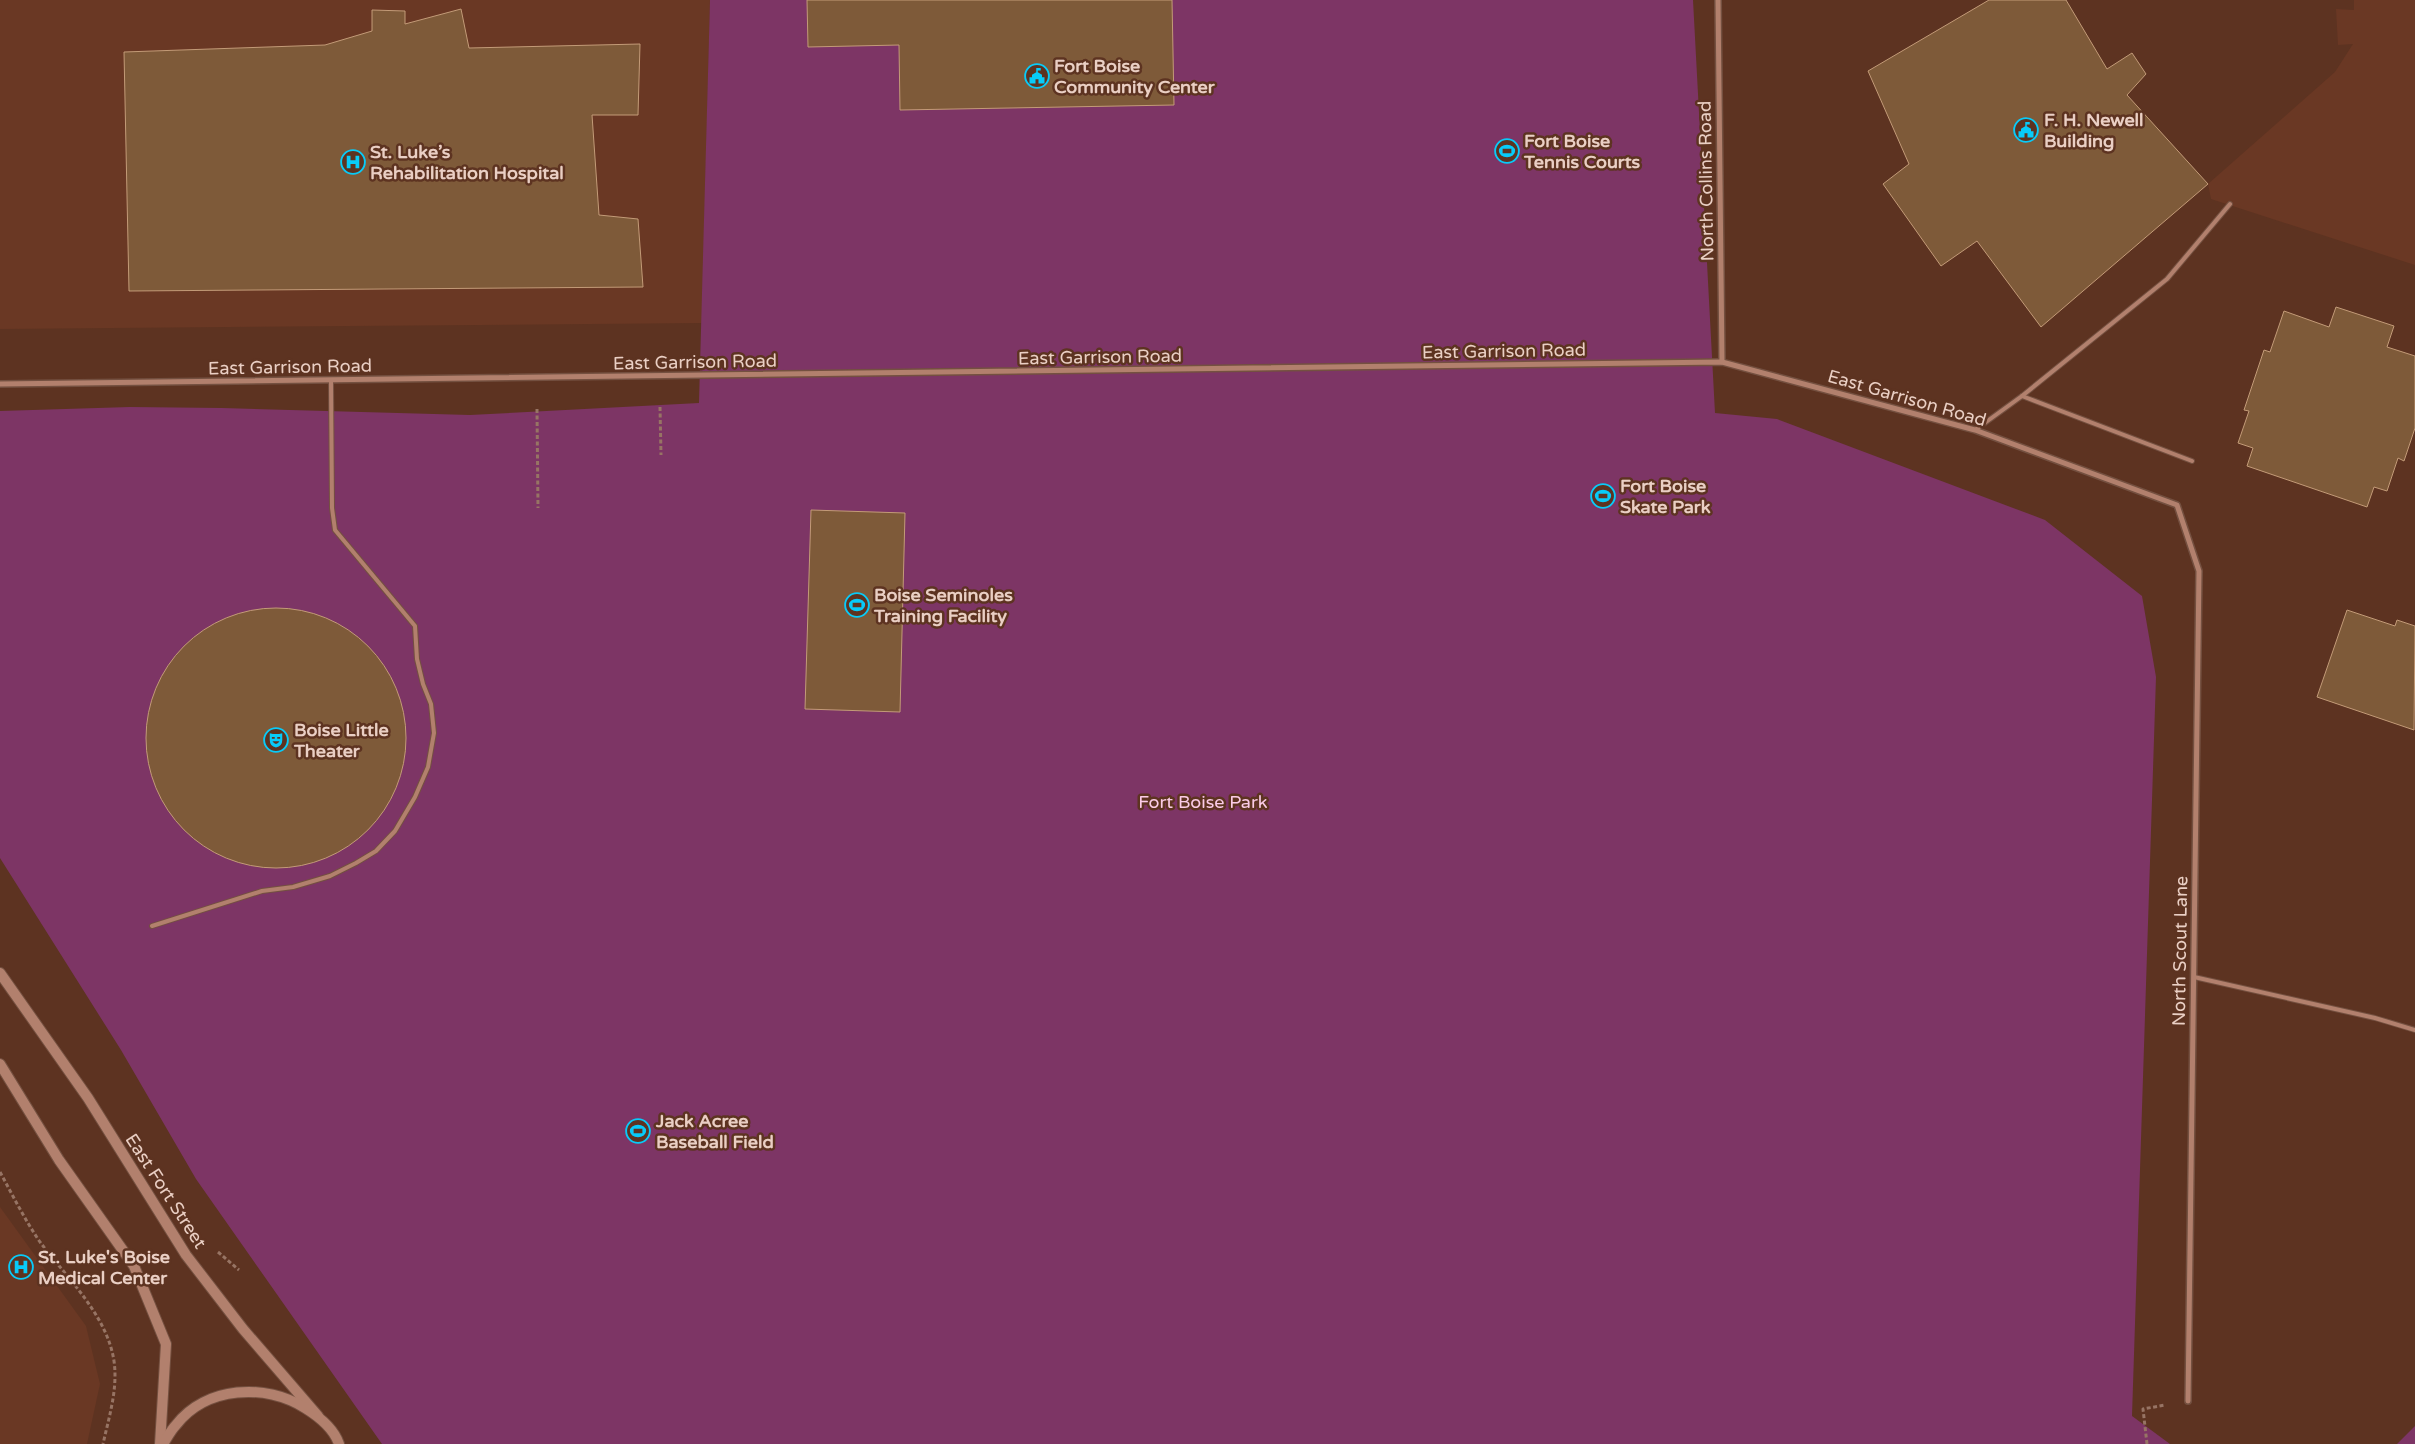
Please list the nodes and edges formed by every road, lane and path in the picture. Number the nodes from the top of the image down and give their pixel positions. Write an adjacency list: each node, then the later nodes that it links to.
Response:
1 (1718, 0): 3 (street, North Collins Road)
2 (2230, 204): 6 (lane)
3 (1722, 362): 4 (street, East Garrison Road); 9 (street, East Garrison Road)
4 (331, 380): 5 (street, East Garrison Road); 14 (lane)
5 (0, 384)
6 (2022, 396): 9 (lane); 11 (lane)
7 (660, 407): 10 (path)
8 (537, 409): 13 (path)
9 (1975, 430): 12 (street, East Garrison Road)
10 (661, 455)
11 (2192, 461)
12 (2177, 505): 16 (street, North Scout Lane)
13 (538, 508)
14 (152, 926)
15 (0, 973): 21 (main road, East Fort Street)
16 (2194, 977): 17 (lane); 20 (street, North Scout Lane)
17 (2415, 1030)
18 (0, 1064): 23 (main road)
19 (0, 1172): 22 (path)
20 (2188, 1401): 25 (path)
21 (318, 1416): 23 (main road); 24 (main road, East Fort Street)
22 (103, 1444)
23 (161, 1444)
24 (339, 1444)
25 (2147, 1444)

